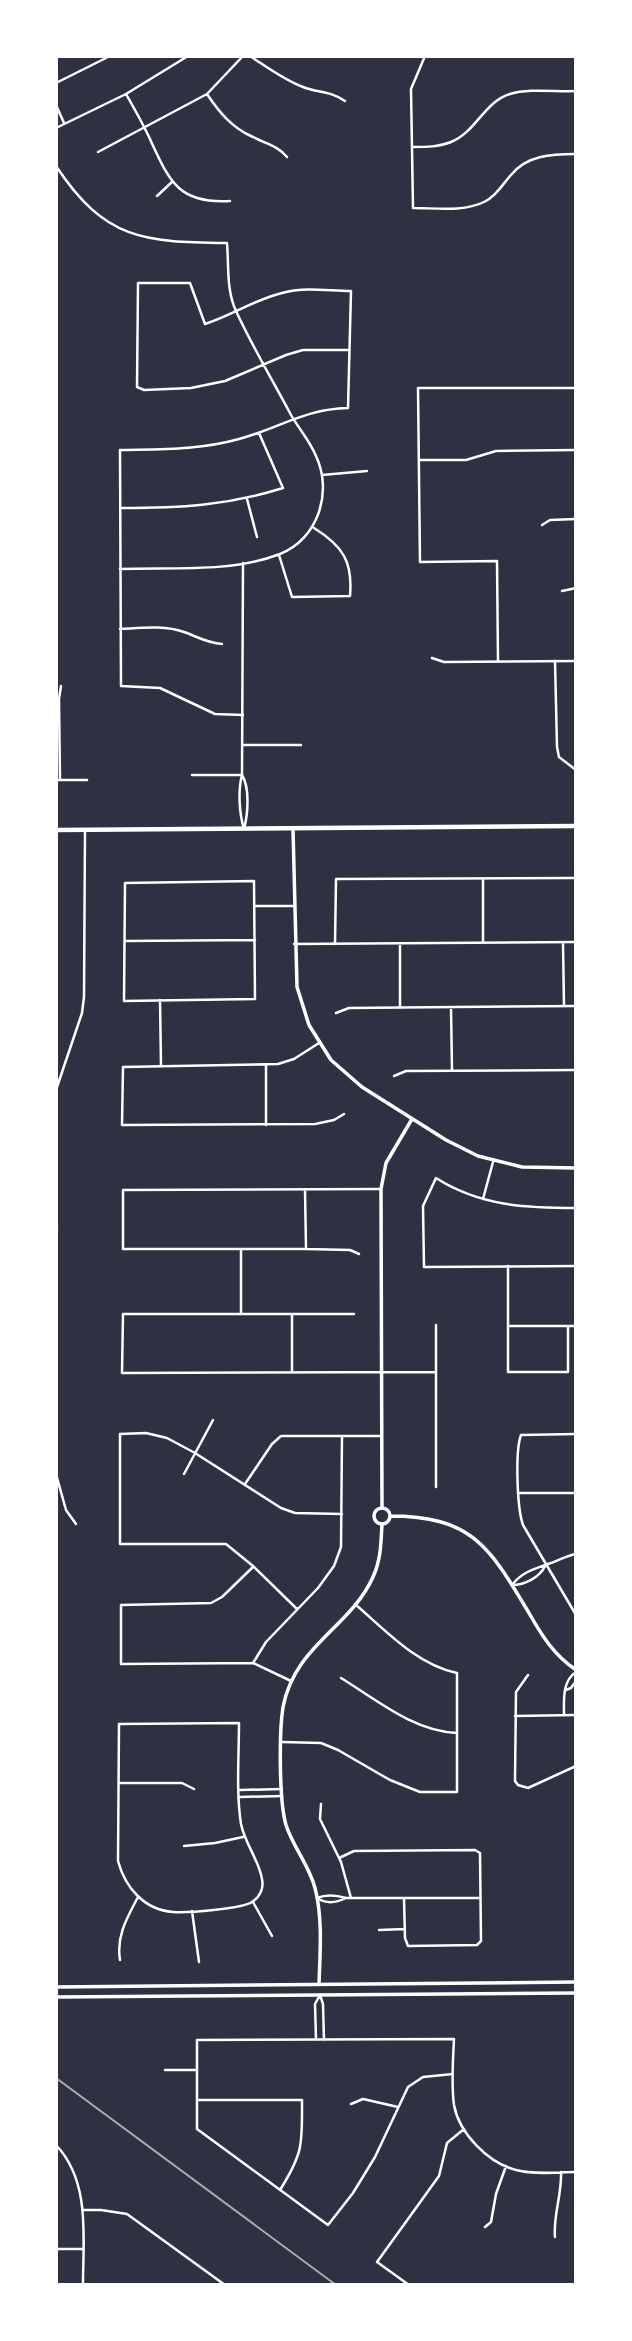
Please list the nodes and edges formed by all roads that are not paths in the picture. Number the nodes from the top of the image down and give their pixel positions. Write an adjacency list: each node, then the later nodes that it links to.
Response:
1 (110, 56): 6 (street)
2 (188, 56): 8 (street)
3 (243, 56): 9 (street)
4 (250, 56): 10 (street)
5 (425, 56): 17 (street)
6 (56, 83)
7 (576, 92): 17 (street)
8 (126, 94): 13 (street); 14 (street)
9 (207, 94): 12 (street); 14 (street)
10 (345, 101)
11 (56, 105): 13 (street)
12 (227, 121): 15 (street); 20 (street)
13 (64, 123): 16 (street)
14 (145, 127): 18 (street); 22 (street)
15 (224, 127)
16 (56, 128)
17 (412, 147): 19 (street)
18 (98, 152)
19 (576, 154)
20 (288, 156)
21 (56, 166): 25 (street)
22 (172, 182): 23 (street); 24 (street)
23 (157, 196)
24 (230, 201)
25 (236, 310): 26 (street); 27 (street); 27 (street)
26 (349, 349): 27 (street); 29 (street)
27 (265, 365): 29 (street)
28 (576, 388): 32 (street)
29 (293, 419): 30 (street); 34 (street)
30 (259, 433): 35 (street); 36 (street)
31 (576, 450): 32 (street)
32 (418, 460): 51 (street)
33 (367, 471): 34 (street)
34 (322, 475): 39 (street)
35 (247, 499): 36 (street); 40 (street)
36 (120, 508): 45 (street)
37 (576, 519): 38 (street)
38 (542, 525)
39 (313, 527): 42 (street); 43 (street)
40 (257, 537)
41 (344, 541): 42 (street)
42 (339, 547): 43 (street)
43 (279, 555): 44 (street)
44 (243, 563): 45 (street); 55 (street)
45 (120, 569): 48 (street)
46 (576, 588): 47 (street)
47 (562, 591)
48 (120, 629): 49 (street); 55 (street)
49 (222, 644)
50 (432, 658): 51 (street)
51 (498, 661): 52 (street)
52 (555, 661): 53 (street); 58 (street)
53 (576, 661)
54 (61, 686): 61 (street)
55 (243, 715): 57 (street)
56 (301, 745): 57 (street)
57 (243, 746): 60 (street)
58 (576, 770)
59 (192, 775): 60 (street)
60 (242, 775): 65 (street)
61 (58, 780): 62 (street)
62 (87, 780)
63 (576, 827): 64 (main road)
64 (293, 828): 65 (main road); 71 (street)
65 (244, 829): 67 (main road)
66 (56, 830): 67 (main road)
67 (85, 830): 92 (street)
68 (483, 878): 69 (street); 77 (street); 79 (street)
69 (576, 878)
70 (255, 906): 71 (street); 72 (street); 73 (street)
71 (294, 906): 78 (street)
72 (255, 940): 73 (street); 80 (street)
73 (124, 941): 80 (street)
74 (563, 942): 75 (street); 77 (street); 81 (street)
75 (576, 942)
76 (400, 943): 77 (street); 79 (street); 83 (street)
77 (483, 943)
78 (294, 944): 79 (street); 86 (street)
79 (335, 944)
80 (160, 1000): 88 (street)
81 (564, 1006): 82 (street); 84 (street)
82 (576, 1006)
83 (400, 1007): 84 (street); 85 (street)
84 (451, 1007): 89 (street)
85 (336, 1013)
86 (319, 1043): 87 (street); 94 (street)
87 (266, 1065): 88 (street); 95 (street)
88 (161, 1066): 95 (street)
89 (452, 1070): 90 (street); 91 (street)
90 (576, 1070)
91 (394, 1076)
92 (56, 1090)
93 (344, 1114): 95 (street)
94 (412, 1119): 96 (street); 98 (street)
95 (266, 1125)
96 (493, 1162): 97 (street); 100 (street)
97 (576, 1168)
98 (381, 1189): 99 (street); 116 (street)
99 (305, 1190): 102 (street); 103 (street)
100 (482, 1200): 101 (street); 105 (street)
101 (576, 1208)
102 (241, 1249): 103 (street); 107 (street)
103 (306, 1249): 104 (street)
104 (359, 1254)
105 (508, 1266): 106 (street); 111 (street)
106 (576, 1266)
107 (240, 1314): 108 (street); 114 (street)
108 (292, 1314): 109 (street); 114 (street)
109 (354, 1314)
110 (436, 1325): 115 (street)
111 (508, 1326): 112 (street); 112 (street)
112 (568, 1326): 113 (street)
113 (576, 1326)
114 (292, 1372): 116 (street)
115 (436, 1372): 116 (street); 125 (street)
116 (381, 1373): 120 (street)
117 (213, 1420): 121 (street)
118 (576, 1434): 126 (street)
119 (342, 1436): 120 (street); 124 (street); 129 (street)
120 (381, 1436): 128 (street)
121 (195, 1453): 122 (street); 124 (street); 134 (street)
122 (184, 1474)
123 (56, 1475): 131 (street)
124 (245, 1484): 129 (street)
125 (436, 1487)
126 (519, 1493): 127 (street); 135 (street)
127 (576, 1493)
128 (382, 1508): 130 (street); 132 (street)
129 (342, 1514): 138 (street)
130 (390, 1516): 132 (street); 136 (street)
131 (76, 1524)
132 (382, 1524): 137 (street)
133 (576, 1554): 135 (street)
134 (253, 1566): 138 (street); 140 (street)
135 (545, 1566): 136 (street); 136 (street); 139 (street)
136 (512, 1585): 141 (street)
137 (355, 1604): 144 (street); 150 (street)
138 (297, 1609): 140 (street)
139 (576, 1615)
140 (253, 1663): 144 (street)
141 (576, 1671): 146 (street)
142 (528, 1675): 149 (street)
143 (341, 1678): 150 (street)
144 (291, 1681): 151 (street)
145 (576, 1681): 146 (street)
146 (566, 1690): 147 (street)
147 (564, 1715): 148 (street); 149 (street)
148 (576, 1715)
149 (515, 1716): 152 (street)
150 (457, 1733): 151 (street)
151 (282, 1742): 155 (street)
152 (576, 1766)
153 (119, 1783): 154 (street); 156 (street); 163 (street)
154 (194, 1789)
155 (282, 1789): 156 (street); 157 (street)
156 (240, 1790): 158 (street)
157 (282, 1796): 158 (street); 164 (street)
158 (240, 1797): 160 (street)
159 (321, 1804): 162 (street)
160 (243, 1837): 161 (street); 168 (street)
161 (184, 1846)
162 (339, 1858): 165 (street); 167 (street)
163 (138, 1897): 169 (street); 173 (street)
164 (317, 1898): 165 (street); 177 (street)
165 (348, 1898): 166 (street)
166 (404, 1898): 167 (street); 170 (street)
167 (480, 1898): 170 (street)
168 (253, 1902): 169 (street); 172 (street)
169 (192, 1911): 174 (street)
170 (405, 1929): 171 (street)
171 (379, 1930)
172 (272, 1936)
173 (120, 1960)
174 (200, 1962)
175 (525, 1982): 176 (street); 177 (street); 179 (street)
176 (576, 1982)
177 (319, 1984): 178 (street); 181 (street)
178 (56, 1987)
179 (525, 1993): 180 (street); 181 (street)
180 (576, 1993)
181 (320, 1995): 182 (street); 183 (street); 184 (street)
182 (56, 1997)
183 (316, 2040): 184 (street); 186 (street)
184 (324, 2040): 187 (street)
185 (165, 2070): 186 (street)
186 (197, 2070): 188 (street)
187 (453, 2074): 190 (street); 191 (street)
188 (197, 2100): 196 (street); 196 (street)
189 (351, 2104): 190 (street)
190 (398, 2107): 196 (street)
191 (464, 2129): 193 (street); 204 (street)
192 (56, 2145): 197 (street)
193 (506, 2166): 194 (street); 198 (street)
194 (561, 2172): 195 (street); 199 (street)
195 (576, 2172)
196 (280, 2190)
197 (82, 2210): 201 (street); 203 (street)
198 (485, 2227)
199 (555, 2237)
200 (56, 2249): 201 (street)
201 (83, 2249): 202 (street)
202 (83, 2285)
203 (225, 2285)
204 (409, 2285)

